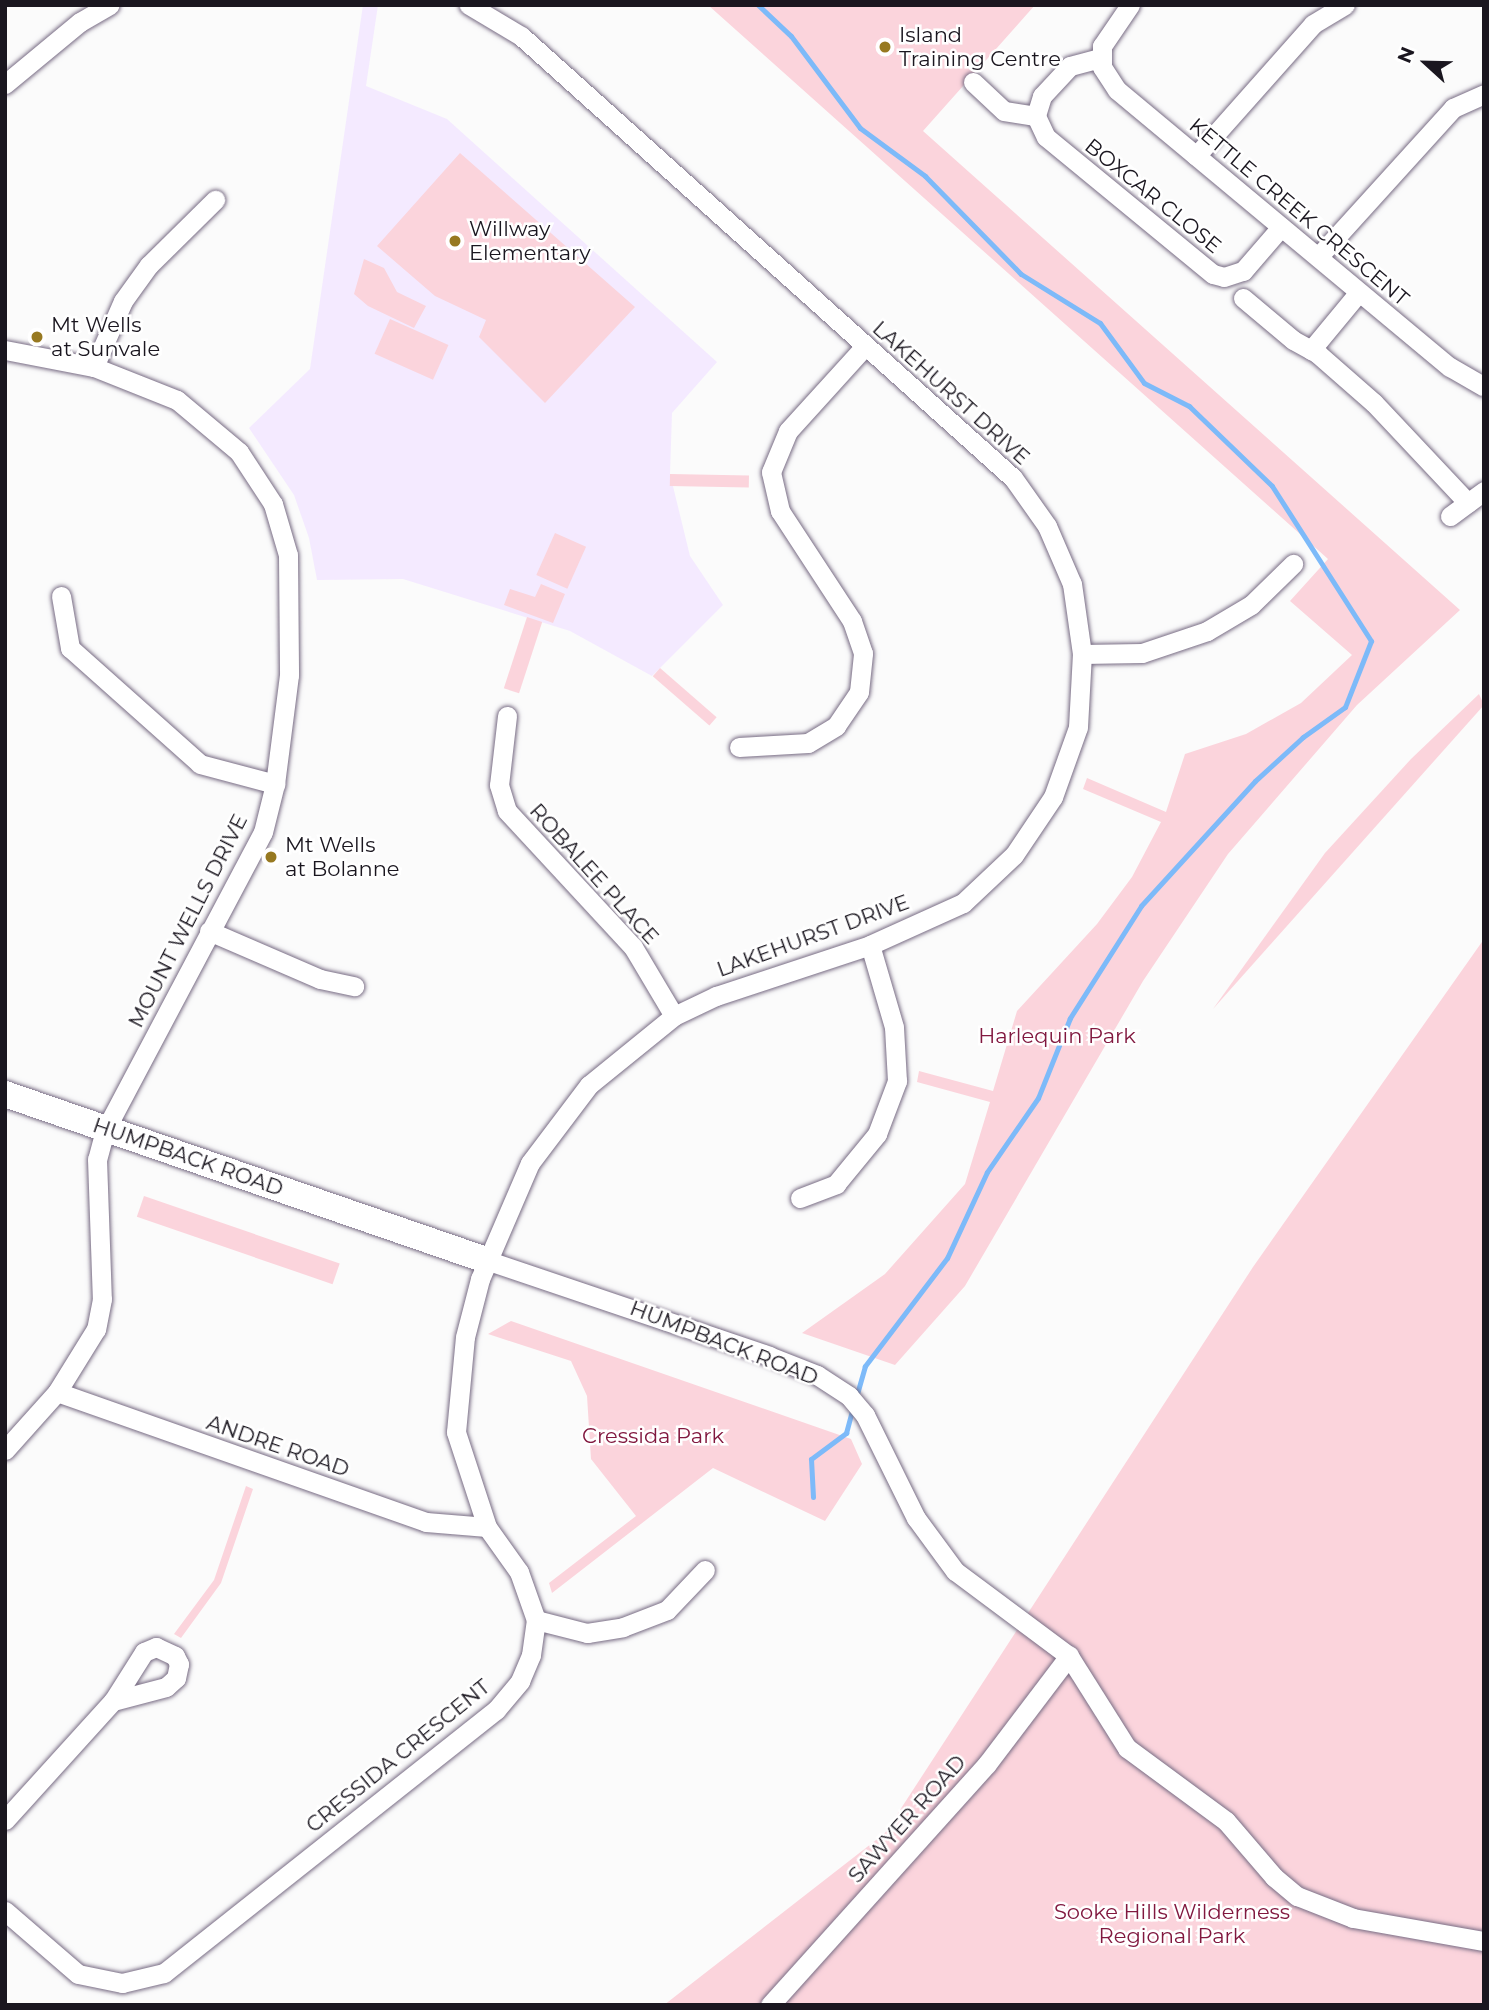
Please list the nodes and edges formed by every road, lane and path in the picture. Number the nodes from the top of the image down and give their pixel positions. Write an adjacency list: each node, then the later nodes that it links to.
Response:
1 (110, 5): 7 (street)
2 (469, 5): 16 (street, LAKEHURST DRIVE)
3 (1130, 5): 5 (street)
4 (1345, 5): 10 (street)
5 (1100, 58): 9 (street); 10 (street, KETTLE CREEK CRESCENT)
6 (973, 82): 9 (street)
7 (5, 84)
8 (1484, 94): 13 (street)
9 (1036, 116): 12 (street, BOXCAR CLOSE)
10 (1196, 156): 12 (street, KETTLE CREEK CRESCENT)
11 (215, 200): 19 (street)
12 (1282, 227): 13 (street, KETTLE CREEK CRESCENT)
13 (1318, 257): 14 (street, KETTLE CREEK CRESCENT)
14 (1359, 292): 18 (street); 20 (street, KETTLE CREEK CRESCENT)
15 (1243, 298): 18 (street)
16 (865, 346): 25 (street, LAKEHURST DRIVE); 27 (street)
17 (5, 350): 19 (street, MOUNT WELLS DRIVE)
18 (1311, 350): 21 (street)
19 (94, 367): 28 (street, MOUNT WELLS DRIVE)
20 (1484, 387)
21 (1476, 497): 22 (street)
22 (1450, 516)
23 (1293, 564): 25 (street)
24 (61, 596): 28 (street)
25 (1082, 654): 30 (street, LAKEHURST DRIVE)
26 (508, 716): 32 (street, ROBALEE PLACE)
27 (740, 747)
28 (275, 784): 29 (street, MOUNT WELLS DRIVE)
29 (209, 931): 31 (street); 34 (street, MOUNT WELLS DRIVE)
30 (870, 945): 32 (street, LAKEHURST DRIVE); 35 (street)
31 (354, 986)
32 (674, 1016): 36 (street, LAKEHURST DRIVE)
33 (5, 1094): 34 (street, HUMPBACK ROAD)
34 (106, 1130): 36 (street, HUMPBACK ROAD); 37 (street)
35 (800, 1198)
36 (486, 1260): 39 (street, CRESSIDA CRESCENT); 42 (street, HUMPBACK ROAD)
37 (57, 1392): 38 (street); 39 (street, ANDRE ROAD)
38 (5, 1450)
39 (487, 1527): 41 (street, CRESSIDA CRESCENT)
40 (705, 1570): 41 (street)
41 (536, 1620): 45 (street, CRESSIDA CRESCENT)
42 (1069, 1657): 46 (street, HUMPBACK ROAD); 47 (street, SAWYER ROAD)
43 (113, 1701): 44 (street)
44 (5, 1820)
45 (5, 1911)
46 (1484, 1941)
47 (771, 2005)

